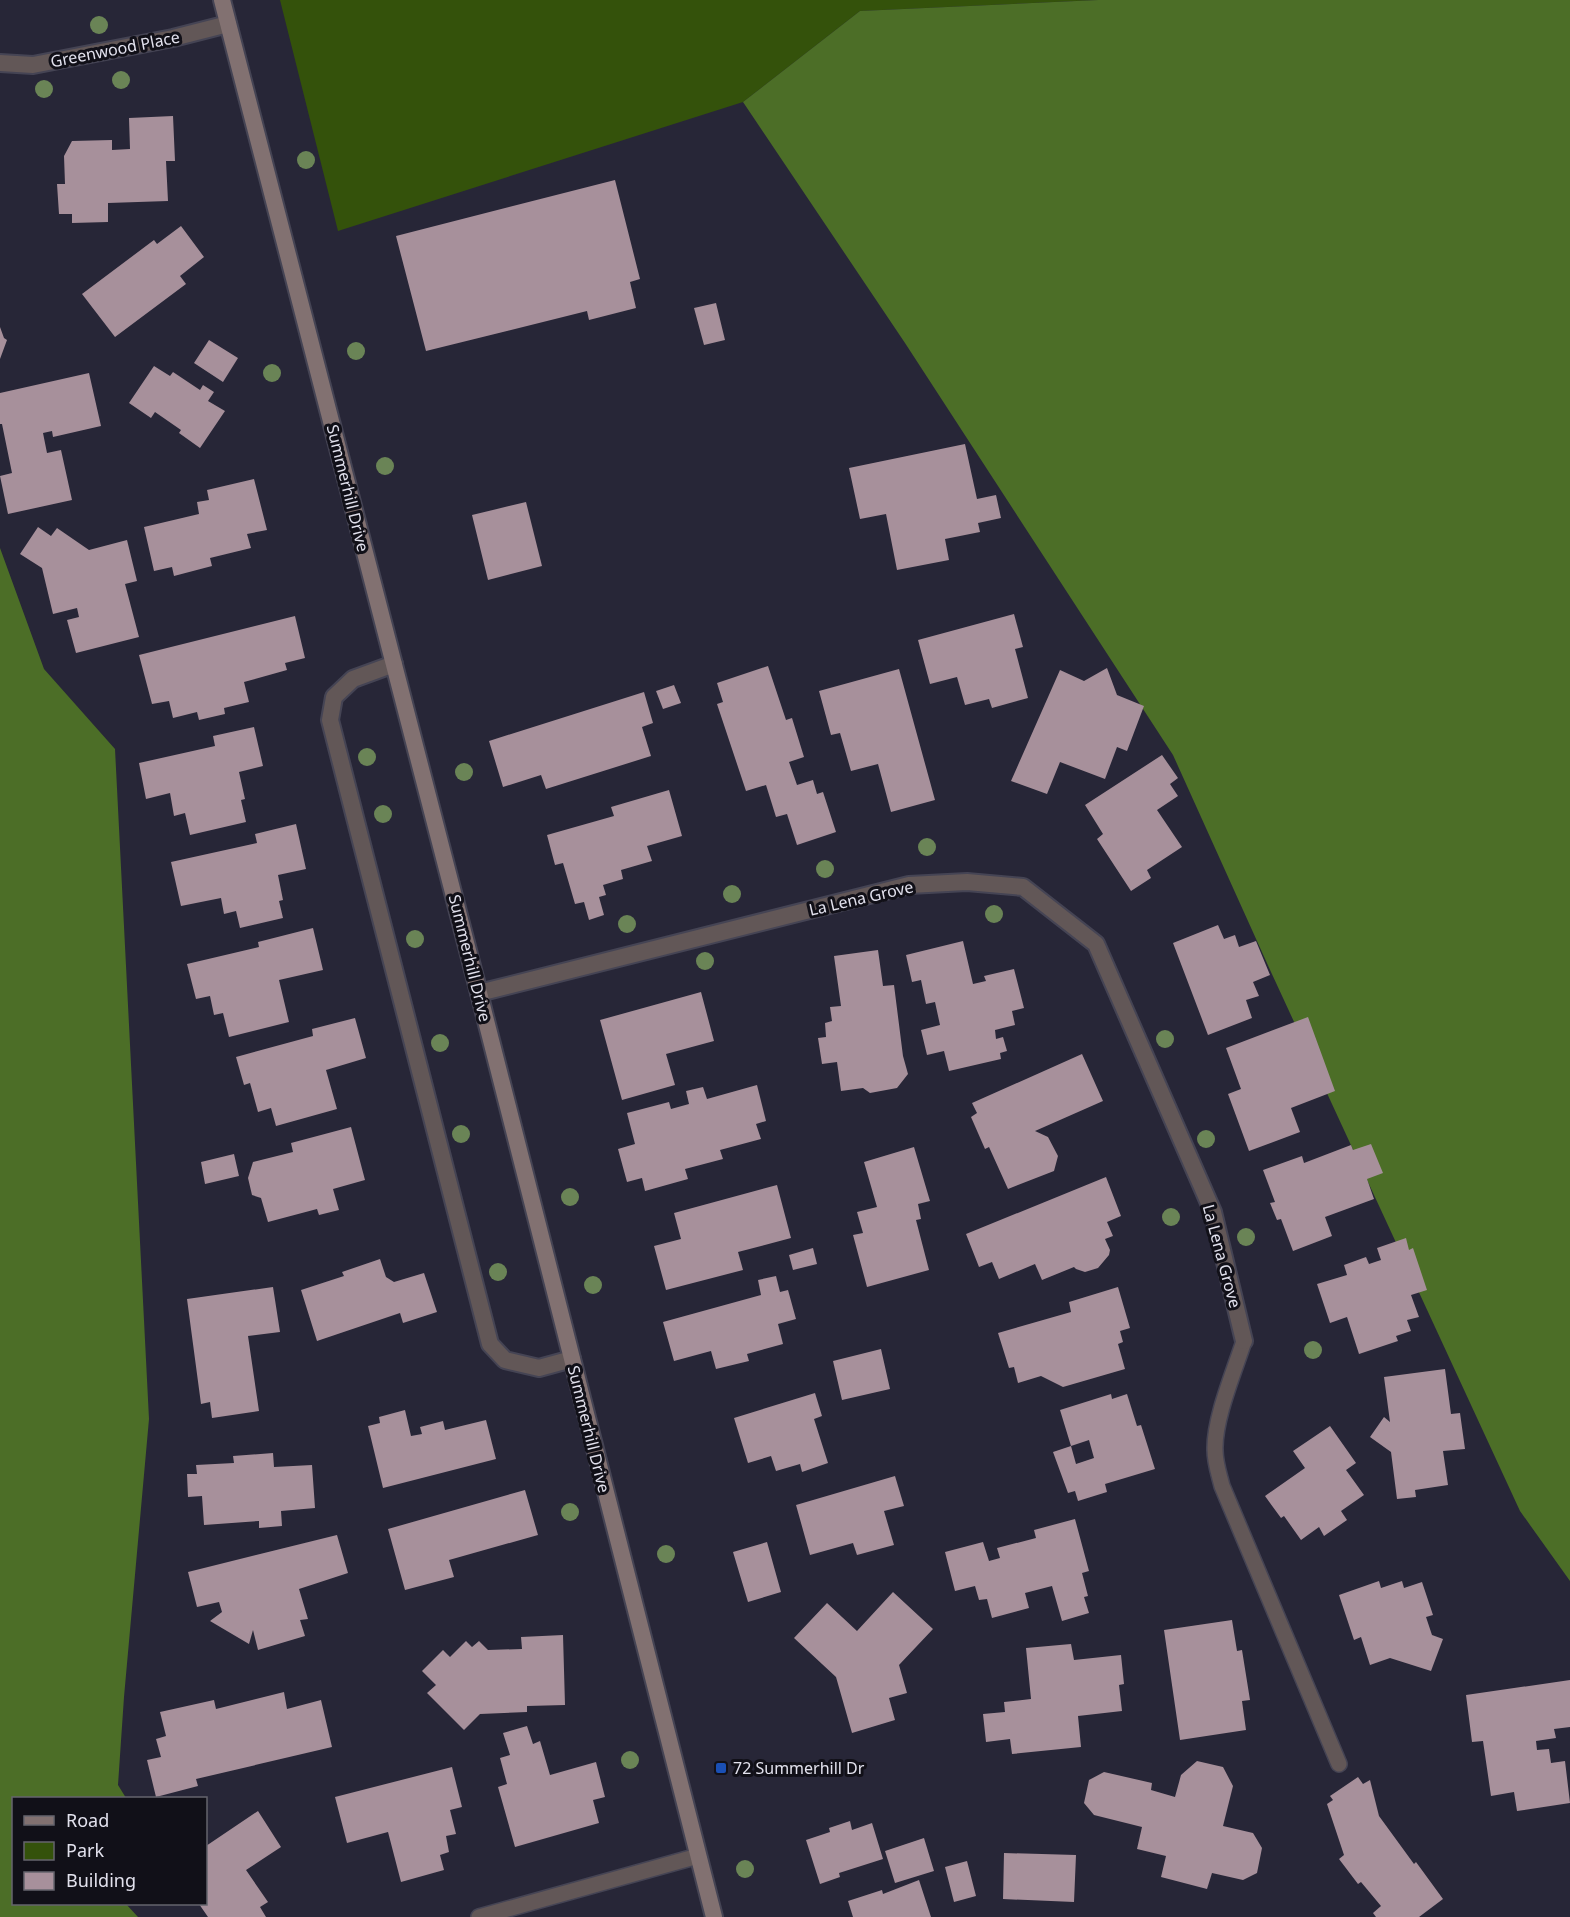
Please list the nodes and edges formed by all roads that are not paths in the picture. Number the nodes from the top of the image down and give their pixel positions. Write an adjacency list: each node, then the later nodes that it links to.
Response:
1 (222, 0): 2 (main road, Summerhill Drive)
2 (228, 24): 3 (street, Greenwood Place); 4 (main road, Summerhill Drive)
3 (0, 63)
4 (394, 664): 5 (main road, Summerhill Drive); 7 (street)
5 (479, 993): 6 (street, La Lena Grove); 7 (main road, Summerhill Drive)
6 (1244, 1341): 8 (lane)
7 (572, 1359): 9 (main road, Summerhill Drive)
8 (1339, 1764)
9 (698, 1856): 10 (lane); 11 (main road, Summerhill Drive)
10 (479, 1917)
11 (714, 1917)

